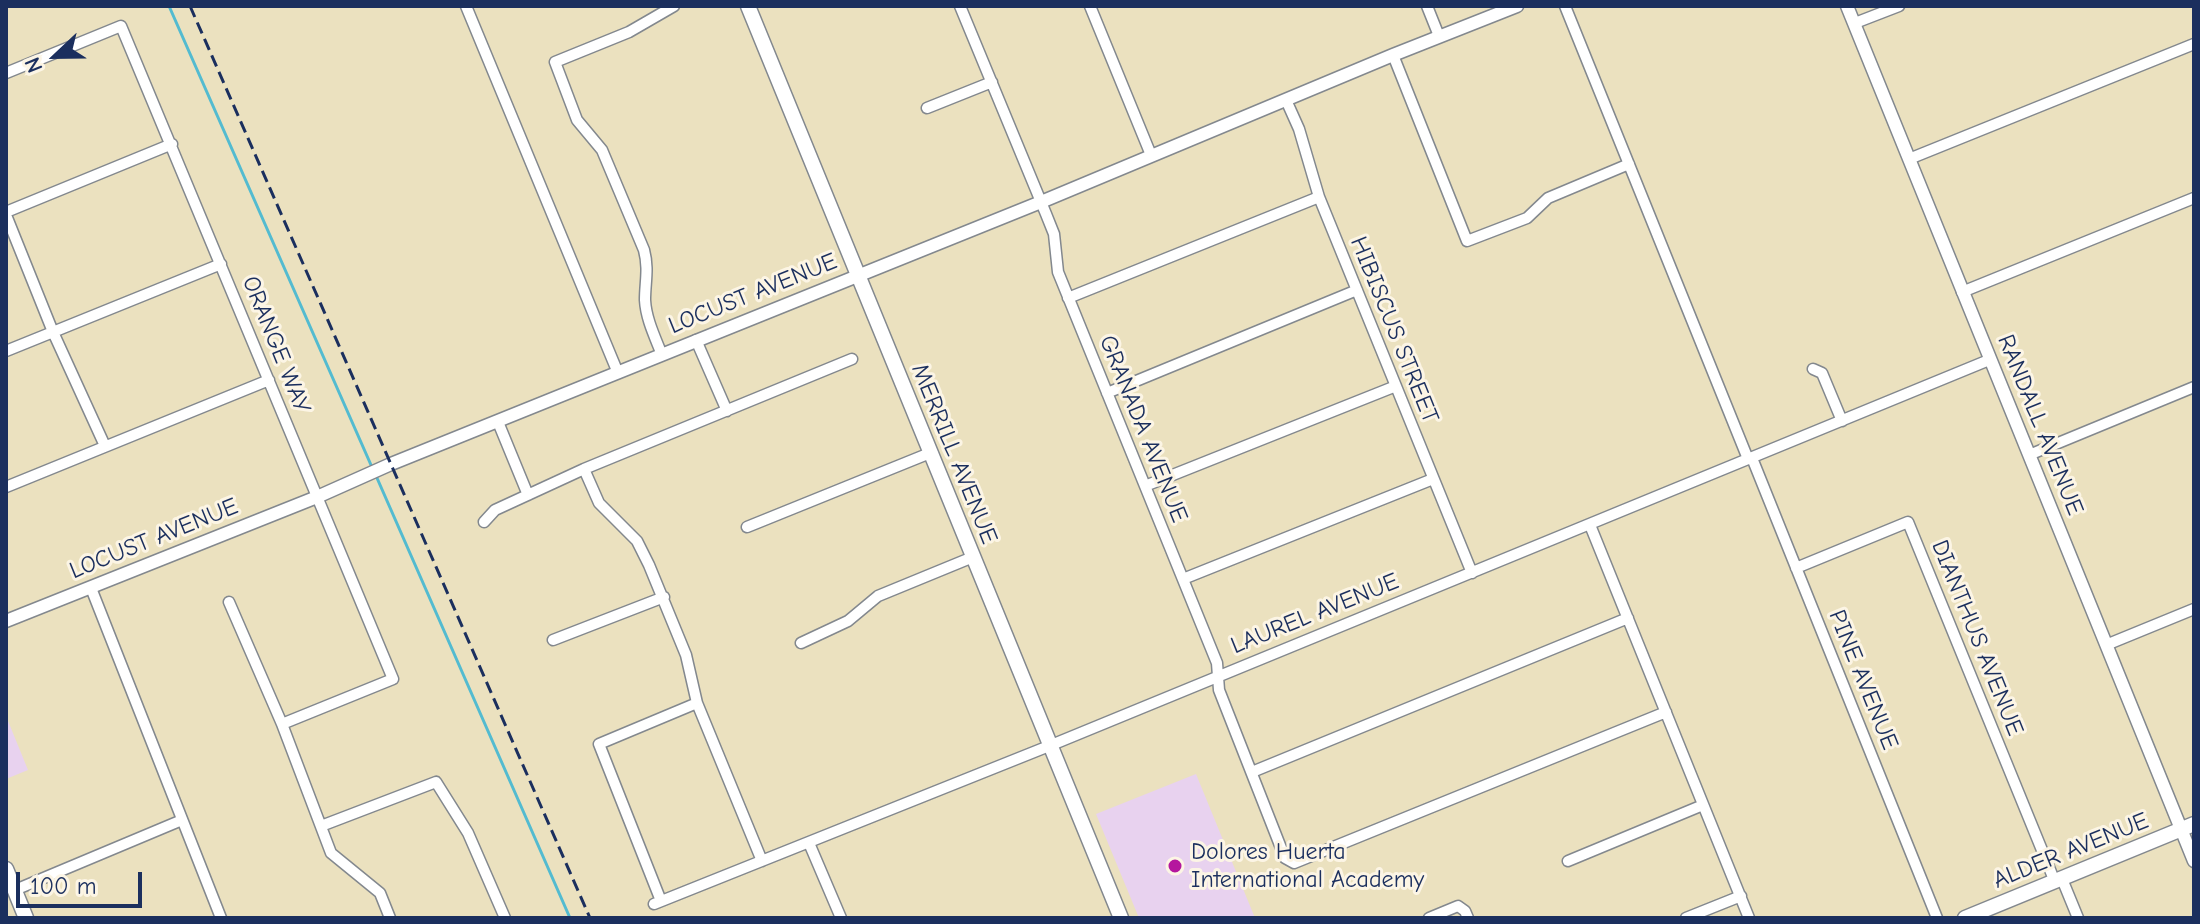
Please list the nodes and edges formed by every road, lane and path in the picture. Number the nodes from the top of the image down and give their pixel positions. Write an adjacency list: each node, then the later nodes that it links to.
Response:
1 (466, 6): 39 (street)
2 (674, 6): 35 (street)
3 (748, 6): 28 (main road, MERRILL AVENUE)
4 (960, 6): 16 (street, GRANADA AVENUE)
5 (1090, 6): 20 (street)
6 (1427, 6): 12 (street)
7 (1517, 6): 12 (street, LOCUST AVENUE)
8 (1565, 6): 22 (street, PINE AVENUE)
9 (1847, 6): 11 (street, RANDALL AVENUE)
10 (1899, 6): 11 (street)
11 (1855, 23): 21 (street, RANDALL AVENUE)
12 (1439, 36): 14 (street, LOCUST AVENUE)
13 (2194, 44): 21 (street)
14 (1393, 55): 17 (street, LOCUST AVENUE); 22 (street)
15 (6, 73): 19 (street, ORANGE WAY)
16 (992, 82): 18 (street); 25 (street, GRANADA AVENUE)
17 (1286, 100): 20 (street, LOCUST AVENUE); 23 (street, HIBISCUS STREET)
18 (927, 108)
19 (172, 144): 26 (street); 27 (street, ORANGE WAY)
20 (1151, 155): 25 (street, LOCUST AVENUE)
21 (1909, 159): 30 (street, RANDALL AVENUE)
22 (1629, 164): 50 (street, PINE AVENUE)
23 (1319, 197): 29 (street, HIBISCUS STREET); 31 (street)
24 (2194, 198): 30 (street)
25 (1041, 202): 28 (street, LOCUST AVENUE); 31 (street, GRANADA AVENUE)
26 (6, 214): 32 (street)
27 (221, 264): 32 (street); 40 (street, ORANGE WAY)
28 (858, 276): 33 (street, LOCUST AVENUE); 48 (main road, MERRILL AVENUE)
29 (1357, 290): 41 (street, HIBISCUS STREET); 43 (street)
30 (1962, 292): 37 (street, RANDALL AVENUE)
31 (1068, 298): 43 (street, GRANADA AVENUE)
32 (53, 332): 34 (street); 47 (street)
33 (696, 340): 35 (street, LOCUST AVENUE); 44 (street)
34 (6, 351)
35 (662, 355): 39 (street, LOCUST AVENUE)
36 (852, 359): 44 (street)
37 (1989, 360): 45 (street, LAUREL AVENUE); 49 (street, RANDALL AVENUE)
38 (1813, 369): 45 (street)
39 (618, 373): 46 (street, LOCUST AVENUE)
40 (269, 380): 47 (street); 56 (street, ORANGE WAY)
41 (1396, 386): 52 (street, HIBISCUS STREET); 53 (street)
42 (2194, 387): 49 (street)
43 (1107, 393): 53 (street, GRANADA AVENUE)
44 (727, 411): 51 (street)
45 (1842, 421): 50 (street, LAUREL AVENUE)
46 (498, 422): 55 (street); 56 (street, LOCUST AVENUE)
47 (105, 446): 54 (street)
48 (930, 453): 59 (street); 60 (main road, MERRILL AVENUE)
49 (2029, 455): 72 (street, RANDALL AVENUE)
50 (1750, 459): 58 (street, LAUREL AVENUE); 61 (street, PINE AVENUE)
51 (584, 469): 55 (street); 65 (street)
52 (1433, 479): 62 (street, HIBISCUS STREET); 63 (street)
53 (1145, 486): 63 (street, GRANADA AVENUE)
54 (6, 487)
55 (528, 495): 57 (street)
56 (317, 497): 64 (street, LOCUST AVENUE); 76 (street, ORANGE WAY)
57 (484, 522)
58 (1590, 525): 62 (street, LAUREL AVENUE); 68 (street)
59 (747, 527)
60 (973, 557): 71 (street); 77 (main road, MERRILL AVENUE)
61 (1796, 568): 88 (street, DIANTHUS AVENUE); 101 (street, PINE AVENUE)
62 (1472, 573): 73 (street, LAUREL AVENUE)
63 (1183, 579): 73 (street, GRANADA AVENUE)
64 (91, 588): 69 (street, LOCUST AVENUE); 80 (street)
65 (664, 597): 70 (street); 74 (street)
66 (229, 602): 76 (street)
67 (2194, 609): 72 (street)
68 (1628, 618): 75 (street); 78 (street)
69 (6, 621)
70 (553, 640)
71 (801, 643)
72 (2106, 645): 82 (street, RANDALL AVENUE)
73 (1219, 674): 77 (street, LAUREL AVENUE); 78 (street, GRANADA AVENUE)
74 (697, 703): 84 (street); 84 (street, LAUREL AVENUE)
75 (1666, 712): 78 (street, GRANADA AVENUE); 79 (street)
76 (282, 724): 81 (street)
77 (1049, 746): 83 (street, LAUREL AVENUE); 96 (main road, MERRILL AVENUE)
78 (1252, 772)
79 (1703, 805): 85 (street); 90 (street)
80 (182, 820): 89 (street); 92 (street)
81 (321, 826): 93 (street); 94 (street)
82 (2188, 827): 86 (street, RANDALL AVENUE); 88 (main road, ALDER AVENUE)
83 (809, 843): 84 (street, LAUREL AVENUE); 95 (street)
84 (762, 861)
85 (1568, 861)
86 (2194, 861)
87 (6, 869): 89 (main road)
88 (2059, 880): 102 (main road, ALDER AVENUE); 103 (street)
89 (15, 890): 91 (main road)
90 (1741, 896): 99 (street); 100 (street)
91 (26, 918)
92 (221, 918)
93 (390, 918)
94 (505, 918)
95 (841, 918)
96 (1121, 918)
97 (1429, 918): 98 (street)
98 (1468, 918)
99 (1686, 918)
100 (1749, 918)
101 (1937, 918)
102 (1965, 918)
103 (2078, 918)

